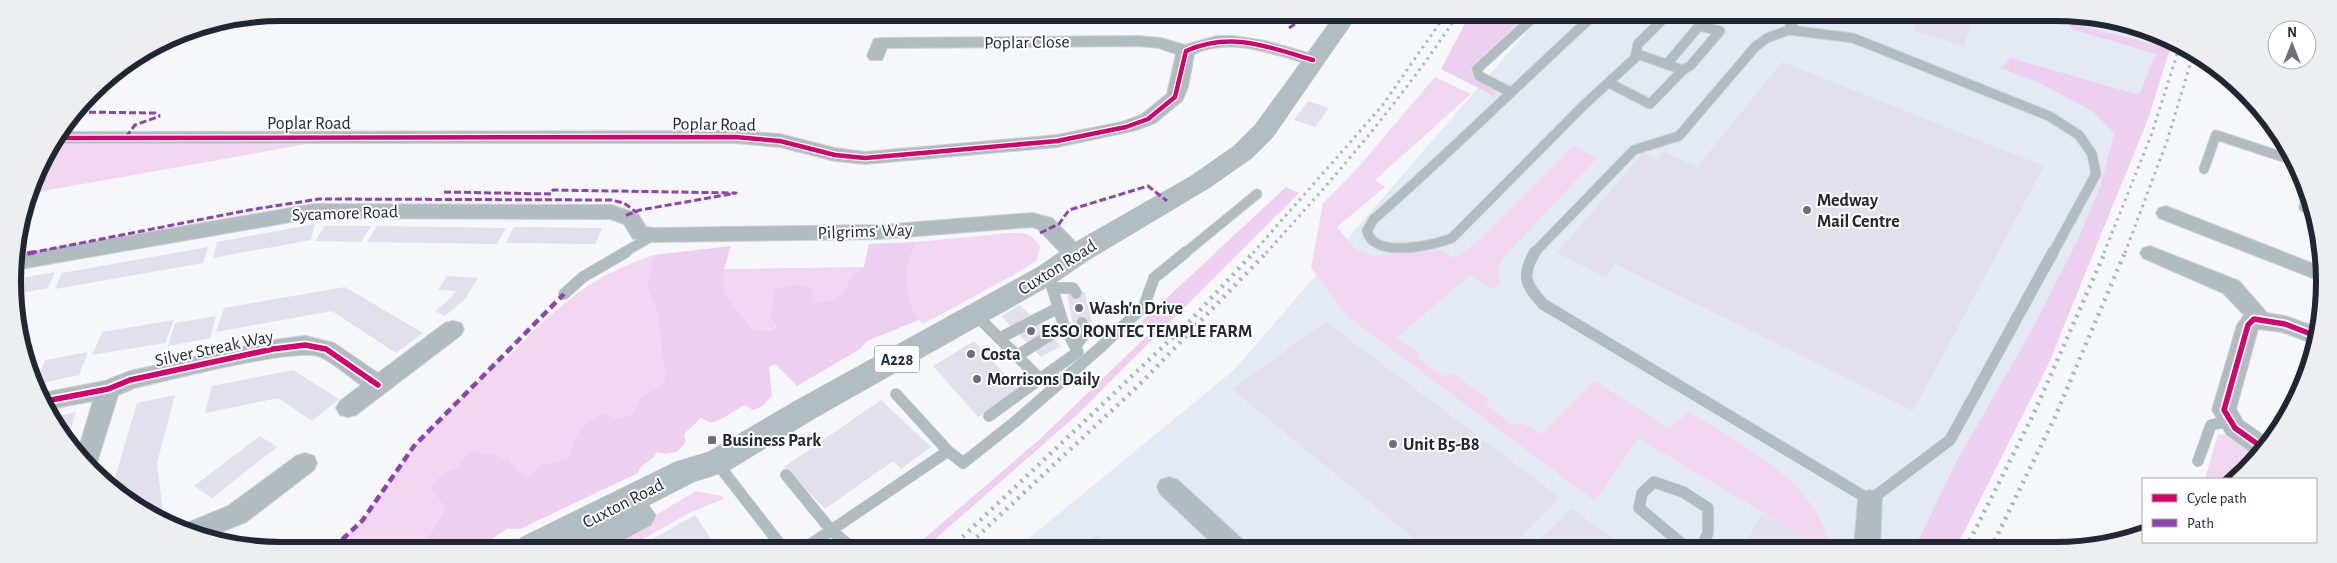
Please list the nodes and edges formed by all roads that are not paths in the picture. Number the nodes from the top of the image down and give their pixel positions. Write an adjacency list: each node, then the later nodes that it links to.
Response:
1 (1342, 21): 10 (main road, Cuxton Road / A228)
2 (1529, 21): 14 (lane)
3 (1587, 21): 14 (lane)
4 (1661, 21): 8 (lane)
5 (1788, 21): 6 (lane)
6 (1795, 30): 54 (lane); 54 (lane)
7 (1186, 51): 9 (street, Poplar Close); 10 (street); 15 (street, Poplar Road)
8 (1637, 54): 11 (lane); 13 (lane)
9 (876, 56)
10 (1313, 60): 22 (main road, Cuxton Road / A228)
11 (1667, 64): 12 (lane); 12 (lane)
12 (1683, 70): 13 (lane)
13 (1609, 83): 14 (lane)
14 (1510, 92)
15 (64, 138)
16 (2284, 158): 17 (lane)
17 (2204, 169)
18 (1257, 194): 47 (lane)
19 (2166, 213): 24 (street)
20 (647, 234): 22 (street, Pilgrims' Way); 23 (street, Sycamore Road); 27 (lane)
21 (2150, 253): 30 (street)
22 (1077, 254): 25 (main road, Cuxton Road / A228)
23 (22, 261)
24 (2315, 273)
25 (1050, 281): 26 (lane); 28 (lane); 29 (main road, Cuxton Road / A228)
26 (1076, 293)
27 (564, 294)
28 (1058, 308): 32 (lane); 35 (lane)
29 (976, 315): 35 (lane); 50 (main road, Cuxton Road / A228)
30 (2260, 319): 34 (street); 45 (street)
31 (1082, 323): 36 (lane)
32 (1064, 326): 36 (lane); 37 (lane)
33 (453, 328): 39 (street)
34 (2311, 334)
35 (1000, 338): 37 (lane)
36 (1075, 347): 38 (lane)
37 (1017, 356): 38 (lane)
38 (1040, 379): 44 (lane)
39 (378, 385): 40 (street, Silver Streak Way); 43 (street)
40 (108, 389): 42 (street, Silver Streak Way); 48 (street)
41 (896, 394): 47 (lane)
42 (50, 400)
43 (348, 408)
44 (988, 416)
45 (2229, 421): 46 (street); 49 (lane)
46 (2258, 445)
47 (948, 450): 56 (lane)
48 (89, 456)
49 (2198, 461)
50 (717, 462): 57 (main road, Cuxton Road / A228); 58 (main road, Cuxton Road / A228); 59 (lane)
51 (305, 463): 55 (street)
52 (786, 475): 56 (lane)
53 (1168, 487): 62 (street)
54 (1870, 500): 65 (street)
55 (201, 529)
56 (831, 530): 60 (lane); 61 (lane)
57 (544, 542)
58 (589, 542)
59 (778, 542)
60 (814, 542)
61 (845, 542)
62 (1228, 542)
63 (1680, 542): 64 (lane)
64 (1704, 542)
65 (1867, 542)

